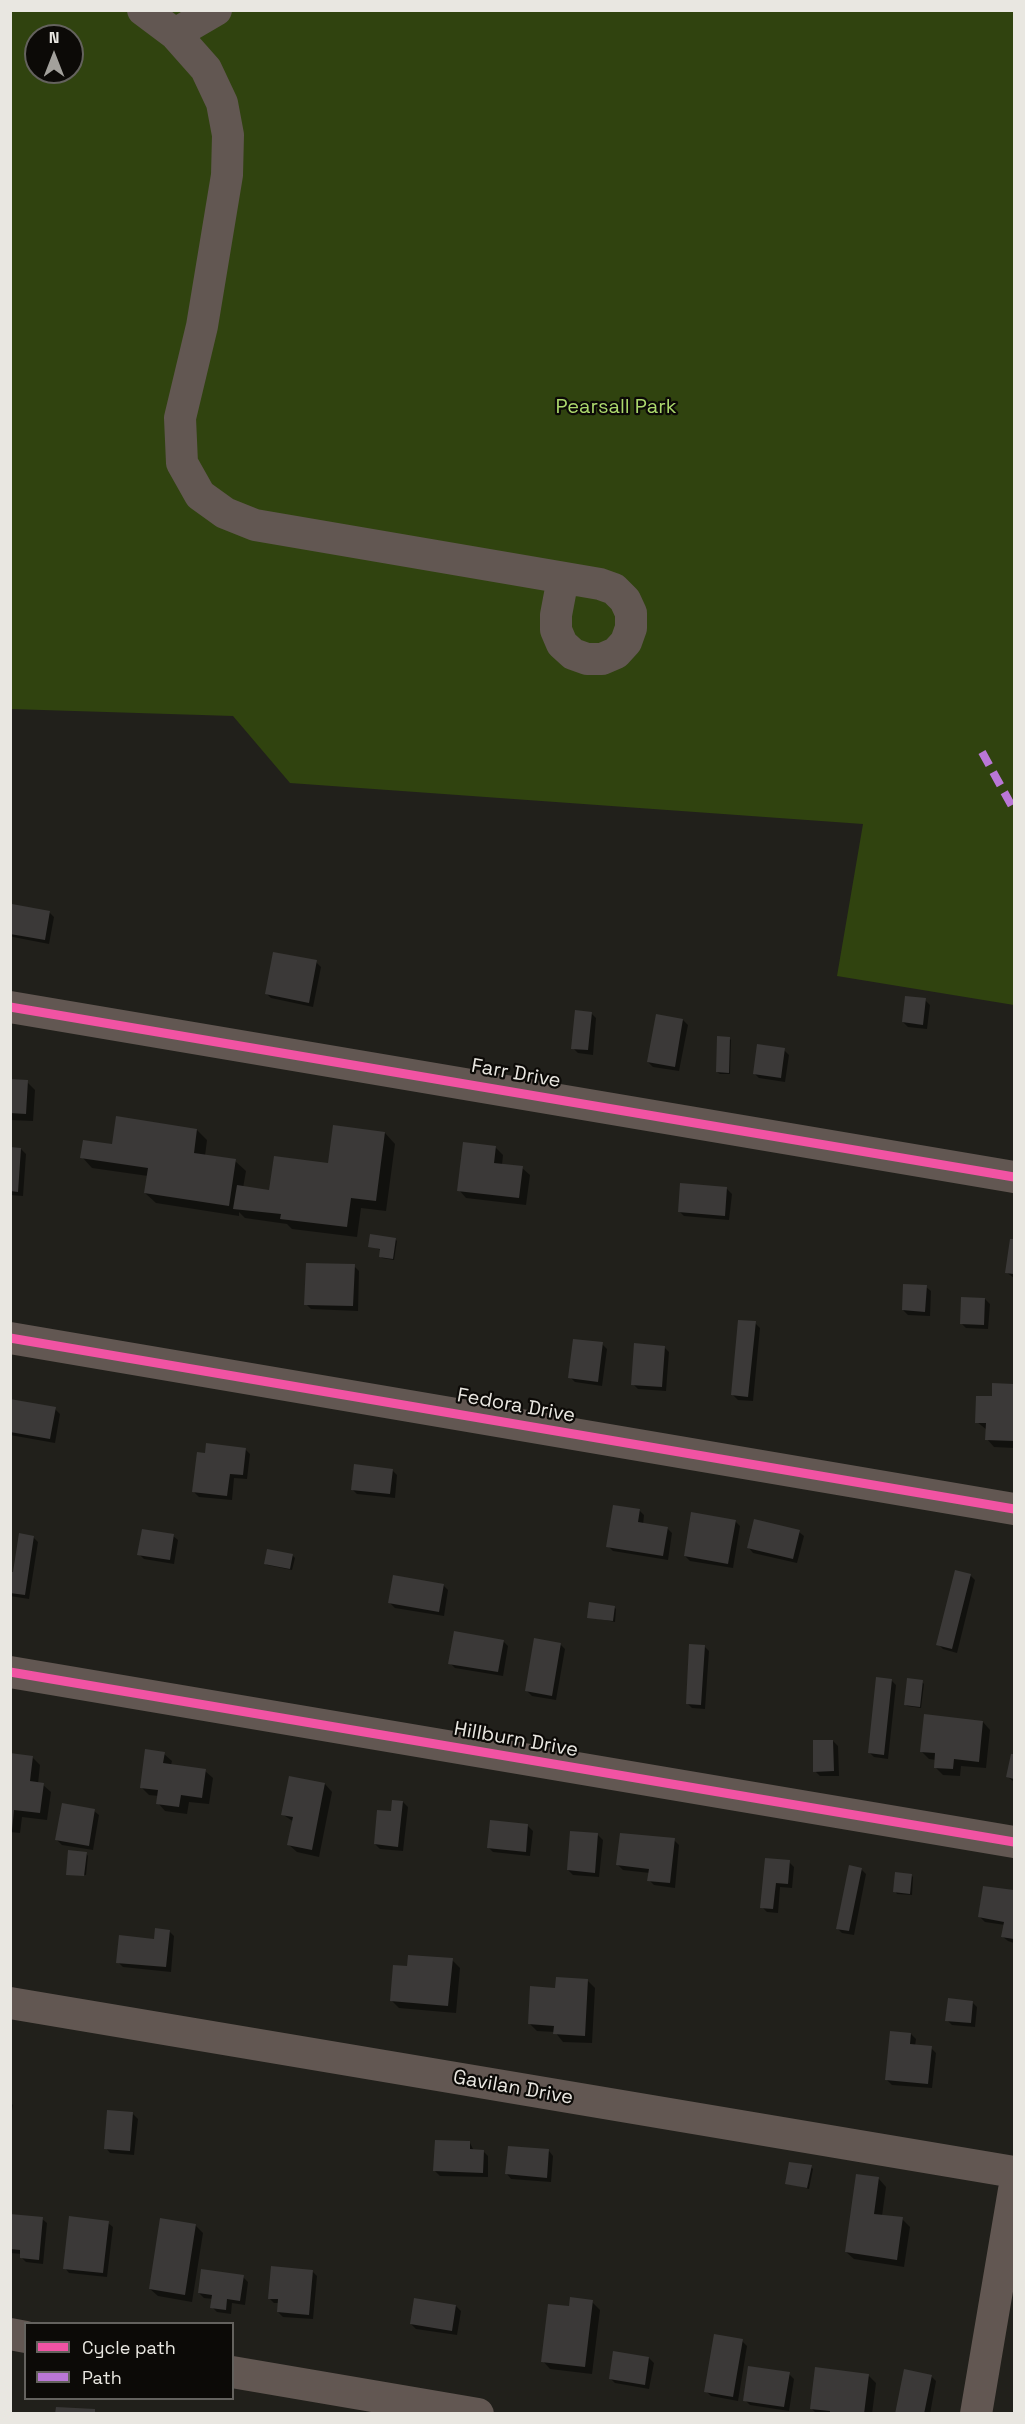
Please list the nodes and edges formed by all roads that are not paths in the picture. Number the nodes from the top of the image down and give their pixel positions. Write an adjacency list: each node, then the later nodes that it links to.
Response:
1 (143, 10): 3 (street)
2 (216, 10): 3 (street)
3 (175, 34): 4 (street)
4 (563, 578)
5 (10, 1007): 6 (street, Farr Drive)
6 (1014, 1177)
7 (10, 1338): 8 (street, Fedora Drive)
8 (1014, 1509)
9 (10, 1672): 10 (street, Hillburn Drive)
10 (1014, 1842)
11 (10, 2003): 12 (street, Gavilan Drive)
12 (1014, 2172)
13 (1014, 2190): 16 (street)
14 (234, 2372): 15 (street)
15 (478, 2414)
16 (976, 2414)

